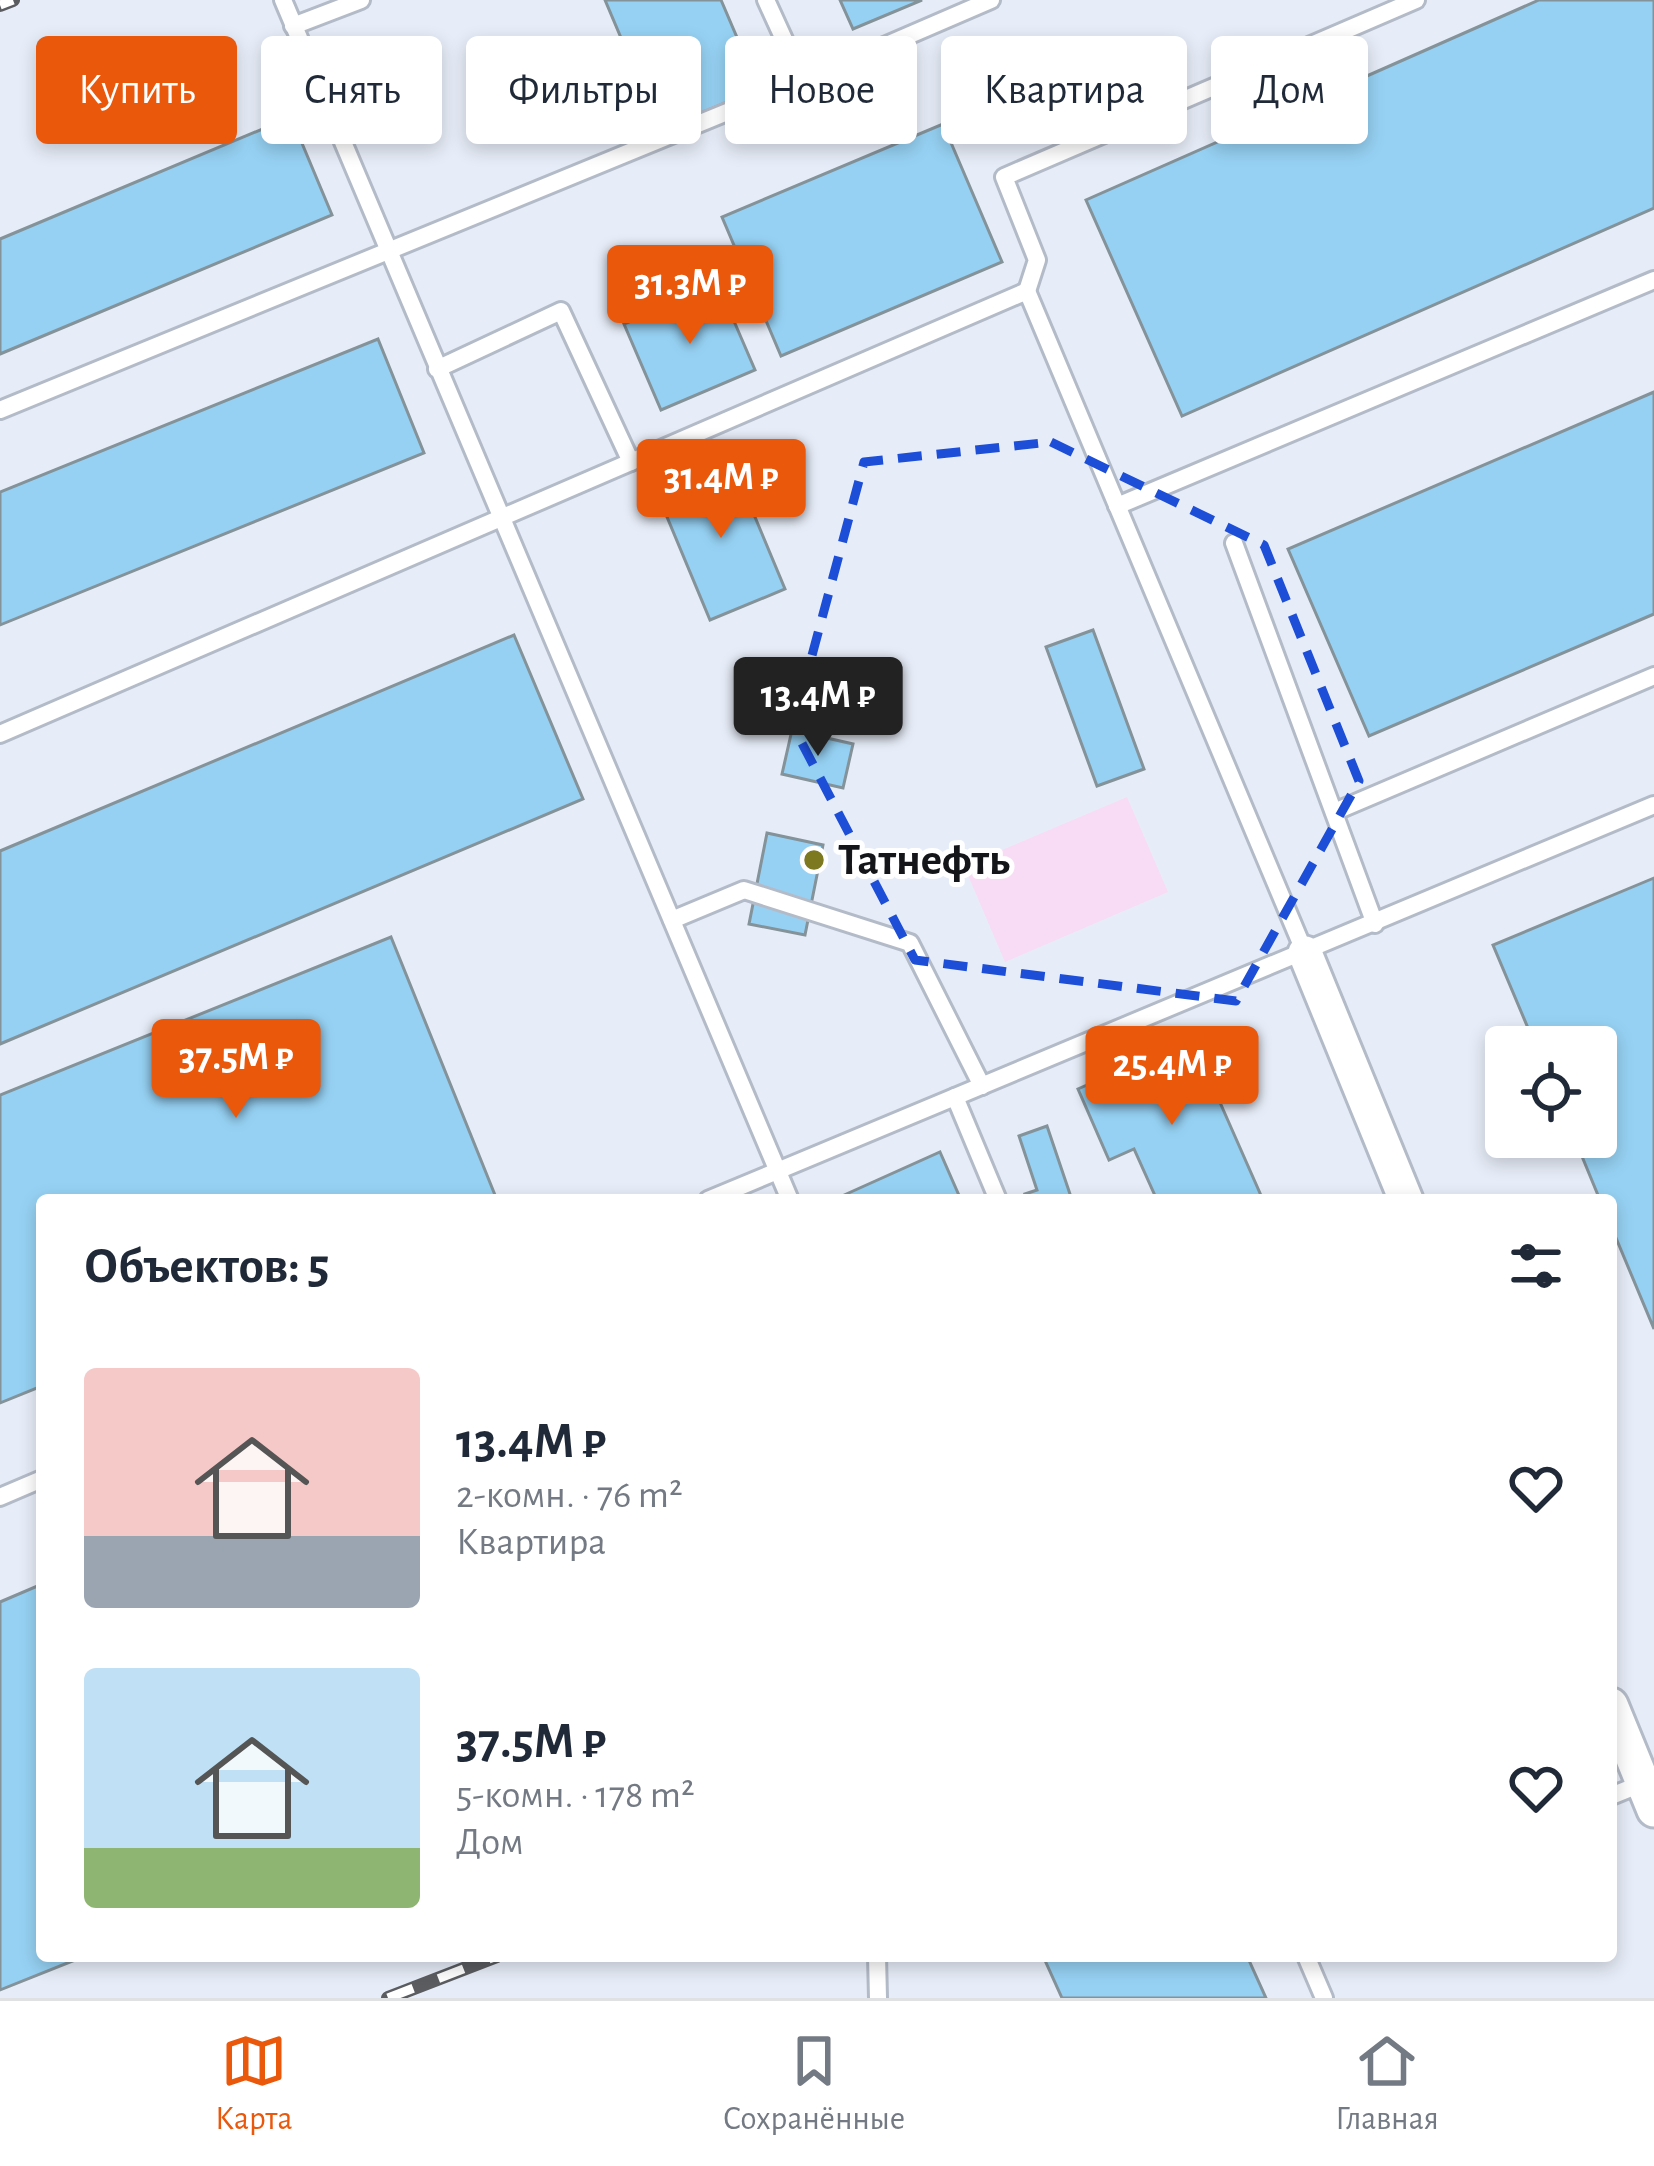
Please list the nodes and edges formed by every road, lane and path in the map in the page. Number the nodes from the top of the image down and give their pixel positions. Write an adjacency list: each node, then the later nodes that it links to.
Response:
1 (283, 0): 6 (lane)
2 (361, 0): 6 (lane)
3 (766, 0): 7 (lane)
4 (991, 0): 8 (lane)
5 (1417, 0): 12 (lane)
6 (293, 26): 10 (lane)
7 (782, 36)
8 (907, 36)
9 (725, 113): 10 (lane)
10 (389, 250): 13 (lane); 14 (lane)
11 (1654, 280): 16 (lane)
12 (1027, 291): 15 (lane); 16 (lane)
13 (437, 369): 15 (lane); 17 (lane)
14 (0, 410)
15 (631, 462): 17 (lane)
16 (1117, 506): 25 (lane)
17 (500, 520): 20 (lane); 23 (lane)
18 (1234, 543): 22 (lane)
19 (1654, 676): 22 (lane)
20 (0, 734)
21 (1654, 806): 24 (lane)
22 (1334, 812): 24 (lane)
23 (672, 920): 26 (lane); 28 (lane)
24 (1375, 923): 25 (lane)
25 (1305, 953): 26 (lane); 32 (street)
26 (982, 1086): 27 (lane)
27 (956, 1097): 28 (lane); 31 (lane)
28 (780, 1170): 29 (lane); 30 (lane)
29 (722, 1194)
30 (788, 1194)
31 (996, 1194)
32 (1404, 1194)
33 (36, 1482): 34 (lane)
34 (0, 1497)
35 (1617, 1720): 37 (street)
36 (1617, 1796): 37 (lane)
37 (1648, 1797)
38 (877, 1962): 40 (lane)
39 (1309, 1962): 41 (lane)
40 (878, 1998)
41 (1324, 1998)

